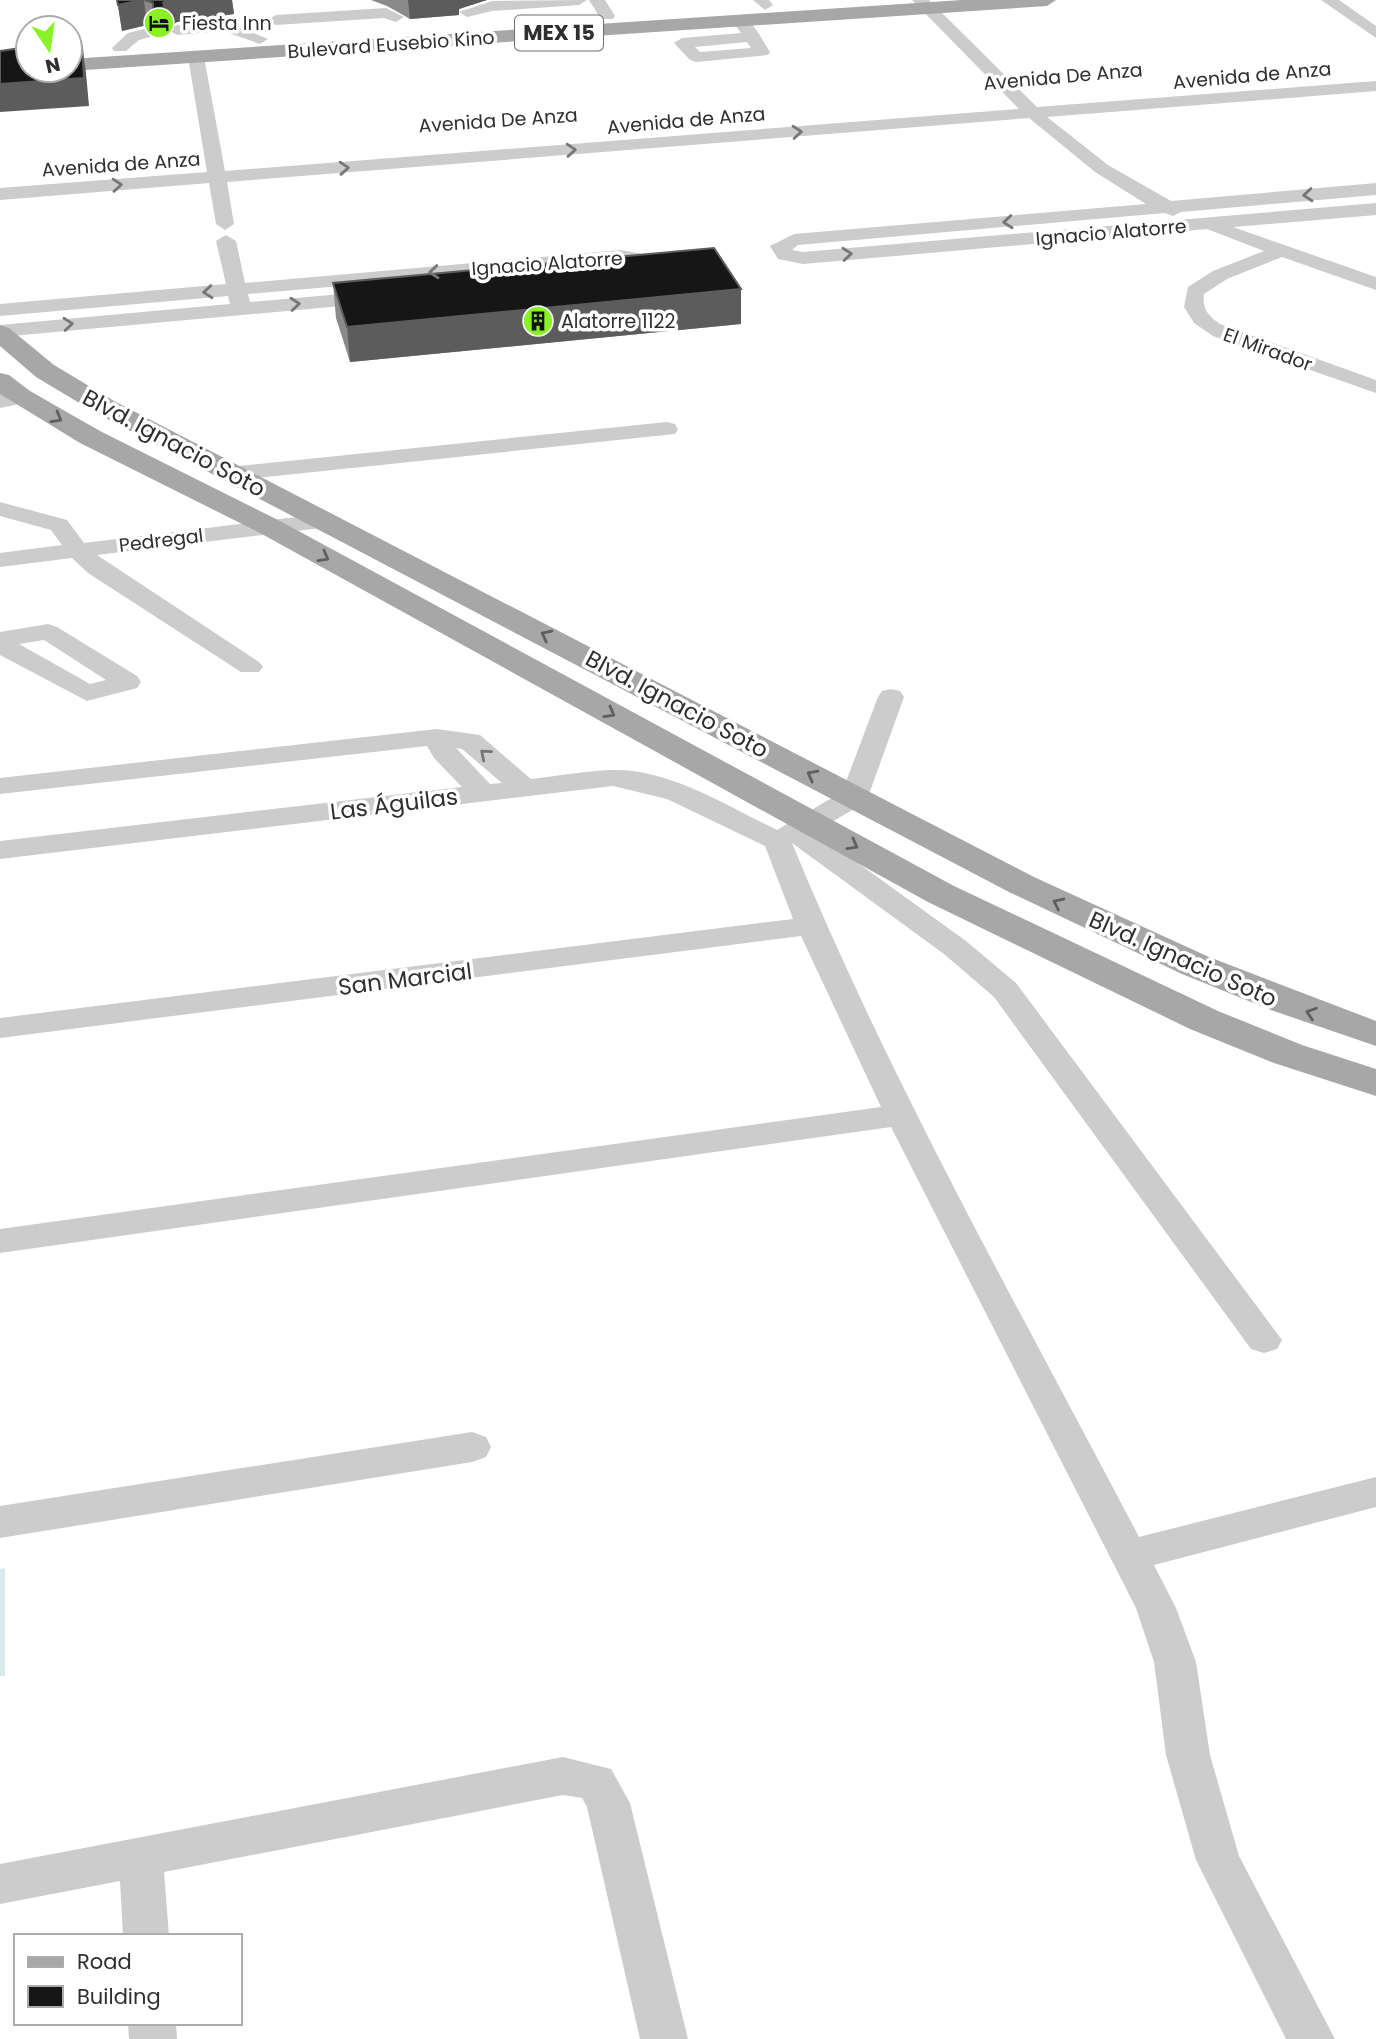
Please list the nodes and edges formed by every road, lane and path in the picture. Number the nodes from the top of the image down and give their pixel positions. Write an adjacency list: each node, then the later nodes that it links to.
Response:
1 (269, 0): 11 (street)
2 (579, 0): 10 (street)
3 (833, 0): 6 (main road, MEX 15)
4 (1047, 0): 7 (main road, Bulevard Eusebio Kino / MEX 15)
5 (1329, 0): 15 (street)
6 (763, 2): 8 (main road, MEX 15)
7 (924, 4): 9 (main road, Bulevard Eusebio Kino / MEX 15); 24 (street)
8 (602, 8): 10 (main road, MEX 15)
9 (740, 21): 16 (street); 20 (main road, Bulevard Eusebio Kino / MEX 15)
10 (518, 22): 13 (main road, MEX 15)
11 (280, 29): 13 (main road, MEX 15); 13 (street); 17 (main road, MEX 15)
12 (177, 30): 17 (street)
13 (371, 32)
14 (148, 33): 18 (street)
15 (1376, 33)
16 (752, 37)
17 (260, 39): 18 (main road, MEX 15)
18 (120, 48): 19 (main road, MEX 15)
19 (84, 50)
20 (197, 57): 21 (main road, Bulevard Eusebio Kino / MEX 15); 25 (street)
21 (84, 67)
22 (1376, 72): 24 (street, Avenida De Anza)
23 (1376, 86): 24 (street, Avenida de Anza)
24 (1027, 107): 25 (street, Avenida de Anza); 30 (street)
25 (216, 170): 27 (street, Avenida de Anza); 36 (street)
26 (0, 178): 27 (street, Avenida De Anza)
27 (87, 180): 29 (street, Avenida de Anza)
28 (1376, 189): 30 (street, Ignacio Alatorre, one-way to 30)
29 (0, 194)
30 (1170, 208): 32 (street); 32 (street, Ignacio Alatorre, one-way to 32)
31 (1376, 209): 32 (street, Ignacio Alatorre)
32 (1207, 224): 33 (street)
33 (1280, 251): 35 (street); 40 (street, El Mirador)
34 (355, 279): 36 (street, Ignacio Alatorre); 37 (street); 37 (street, Ignacio Alatorre, one-way to 34)
35 (1376, 284)
36 (239, 299): 37 (street, Ignacio Alatorre, one-way to 37); 38 (street, Ignacio Alatorre, one-way to 38); 39 (street, Ignacio Alatorre, one-way to 36)
37 (362, 299)
38 (0, 310)
39 (0, 332): 43 (main road, Blvd. Ignacio Soto)
40 (1376, 387)
41 (7, 393): 46 (main road, Blvd. Ignacio Soto, one-way to 46)
42 (667, 429): 43 (street)
43 (229, 474): 45 (main road, Blvd. Ignacio Soto)
44 (0, 509): 47 (street)
45 (321, 521): 46 (street, Pedregal); 55 (main road, Blvd. Ignacio Soto, one-way to 45)
46 (270, 527): 47 (street, Pedregal); 56 (main road, Blvd. Ignacio Soto, one-way to 56)
47 (77, 550): 48 (street, Pedregal); 49 (street)
48 (0, 560)
49 (250, 667)
50 (891, 697): 55 (street)
51 (437, 737): 52 (street); 53 (street, one-way to 51); 54 (street)
52 (0, 786)
53 (525, 788): 54 (street, Las Águilas); 56 (street, Las Águilas)
54 (483, 793): 57 (street, Las Águilas)
55 (854, 797): 56 (street); 60 (main road, Blvd. Ignacio Soto, one-way to 55)
56 (795, 832): 58 (street); 61 (main road, Blvd. Ignacio Soto, one-way to 61); 64 (street, Las Águilas)
57 (0, 850)
58 (811, 926): 59 (street, San Marcial); 62 (street)
59 (0, 1028)
60 (1376, 1034)
61 (1376, 1083)
62 (901, 1115): 63 (street); 68 (street)
63 (0, 1241)
64 (1264, 1340)
65 (472, 1447): 67 (street)
66 (1376, 1492): 68 (street)
67 (0, 1522)
68 (1127, 1556): 73 (street)
69 (141, 1858): 70 (street); 71 (street); 72 (street)
70 (0, 1884)
71 (146, 1934)
72 (664, 2039)
73 (1311, 2039)

